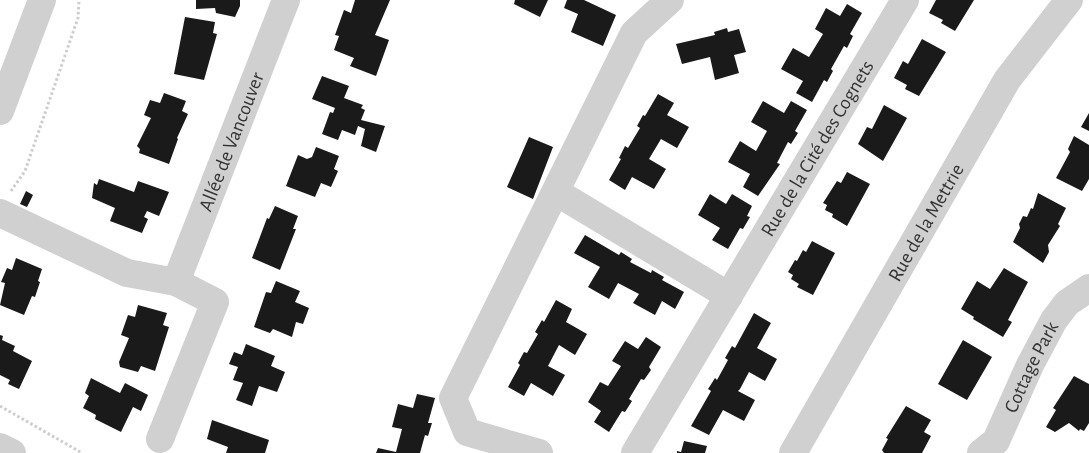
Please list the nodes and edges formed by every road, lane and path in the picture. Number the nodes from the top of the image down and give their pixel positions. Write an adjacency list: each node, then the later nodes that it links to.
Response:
1 (42, 0): 7 (street)
2 (78, 0): 9 (path)
3 (286, 0): 10 (street, Allée de Vancouver)
4 (670, 0): 8 (street)
5 (905, 0): 12 (street, Rue de la Cité des Cognets)
6 (1069, 0): 20 (street, Rue de la Mettrie)
7 (0, 111)
8 (556, 192): 12 (street); 18 (street)
9 (2, 206): 10 (street)
10 (176, 282): 14 (street)
11 (1089, 288): 21 (street, Cottage Park)
12 (729, 296): 19 (street, Rue de la Cité des Cognets)
13 (0, 406): 17 (path)
14 (160, 439)
15 (0, 447): 16 (street)
16 (12, 453)
17 (82, 453)
18 (539, 453)
19 (635, 453)
20 (793, 453)
21 (981, 453)

